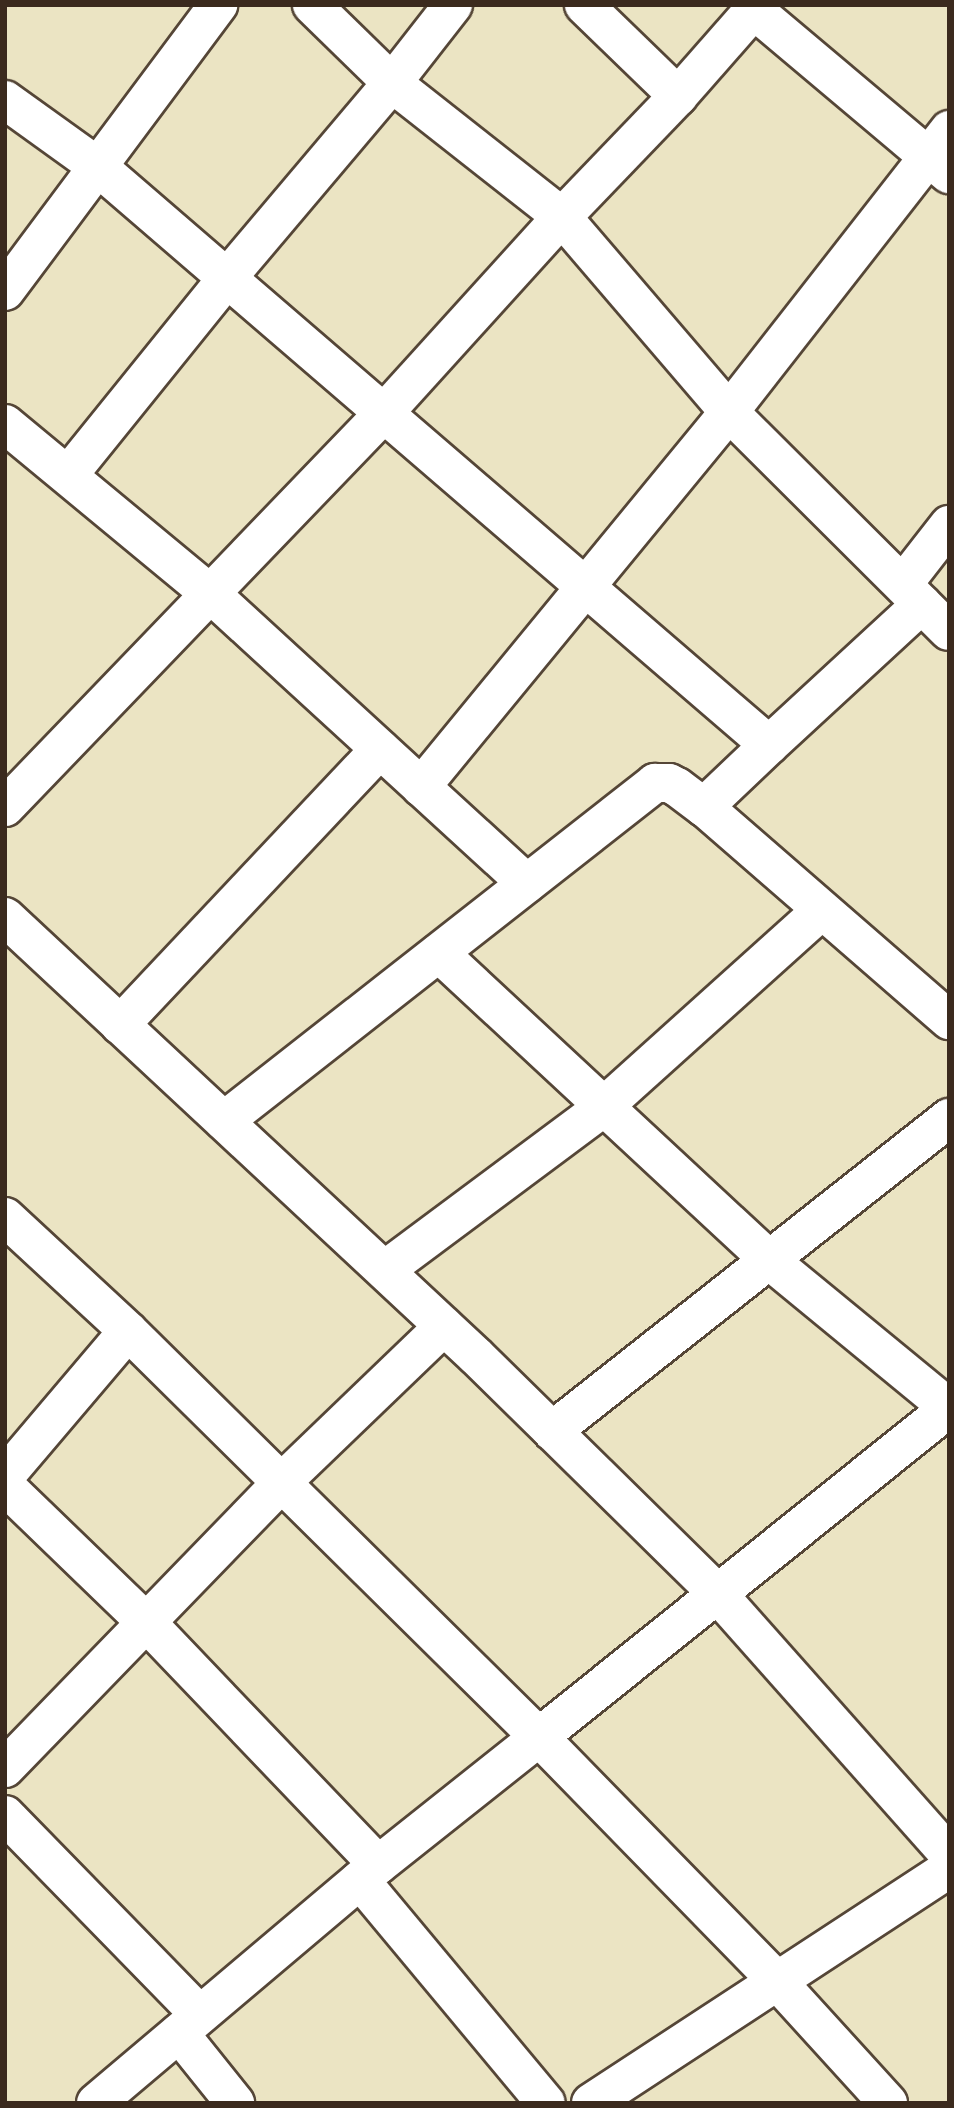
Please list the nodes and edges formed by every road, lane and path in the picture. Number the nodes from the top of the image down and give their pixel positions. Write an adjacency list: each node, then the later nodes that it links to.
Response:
1 (218, 5): 10 (street)
2 (312, 5): 6 (street)
3 (453, 5): 6 (street)
4 (584, 5): 7 (street)
5 (756, 8): 7 (street); 9 (street)
6 (393, 83): 11 (street); 12 (street)
7 (678, 96): 11 (street)
8 (5, 100): 10 (street)
9 (942, 154): 15 (street)
10 (97, 166): 12 (street); 13 (street)
11 (562, 217): 14 (street); 15 (street)
12 (228, 278): 14 (street); 17 (street)
13 (5, 292)
14 (384, 412): 19 (street); 21 (street)
15 (729, 412): 19 (street); 20 (street)
16 (7, 429): 17 (street)
17 (69, 474): 21 (street)
18 (949, 525): 20 (street)
19 (584, 588): 23 (street); 25 (street)
20 (913, 594): 22 (street); 23 (street)
21 (212, 595): 24 (street); 26 (street)
22 (949, 631)
23 (769, 745): 27 (street)
24 (380, 749): 25 (street); 33 (street)
25 (421, 787): 28 (street)
26 (5, 807)
27 (704, 807): 28 (street); 29 (street)
28 (527, 884): 31 (street)
29 (821, 911): 32 (street); 34 (street)
30 (5, 917): 33 (street)
31 (439, 953): 34 (street); 36 (street)
32 (949, 1020)
33 (120, 1025): 36 (street)
34 (602, 1108): 38 (street); 39 (street)
35 (949, 1118): 38 (street)
36 (224, 1121): 39 (street)
37 (5, 1217): 41 (street)
38 (769, 1260): 42 (street); 43 (street)
39 (385, 1270): 40 (street)
40 (444, 1326): 43 (street); 45 (street)
41 (128, 1331): 44 (street); 45 (street)
42 (949, 1408): 47 (street)
43 (552, 1431): 47 (street)
44 (5, 1476)
45 (281, 1483): 48 (street); 49 (street)
46 (5, 1486): 48 (street)
47 (716, 1592): 49 (street); 52 (street)
48 (148, 1624): 50 (street); 54 (street)
49 (539, 1737): 54 (street); 55 (street)
50 (5, 1768)
51 (5, 1815): 56 (street)
52 (949, 1854)
53 (949, 1869): 55 (street)
54 (369, 1873): 56 (street); 59 (street)
55 (777, 1981): 60 (street); 61 (street)
56 (190, 2024): 57 (street); 58 (street)
57 (96, 2103)
58 (235, 2103)
59 (546, 2103)
60 (591, 2103)
61 (888, 2103)

